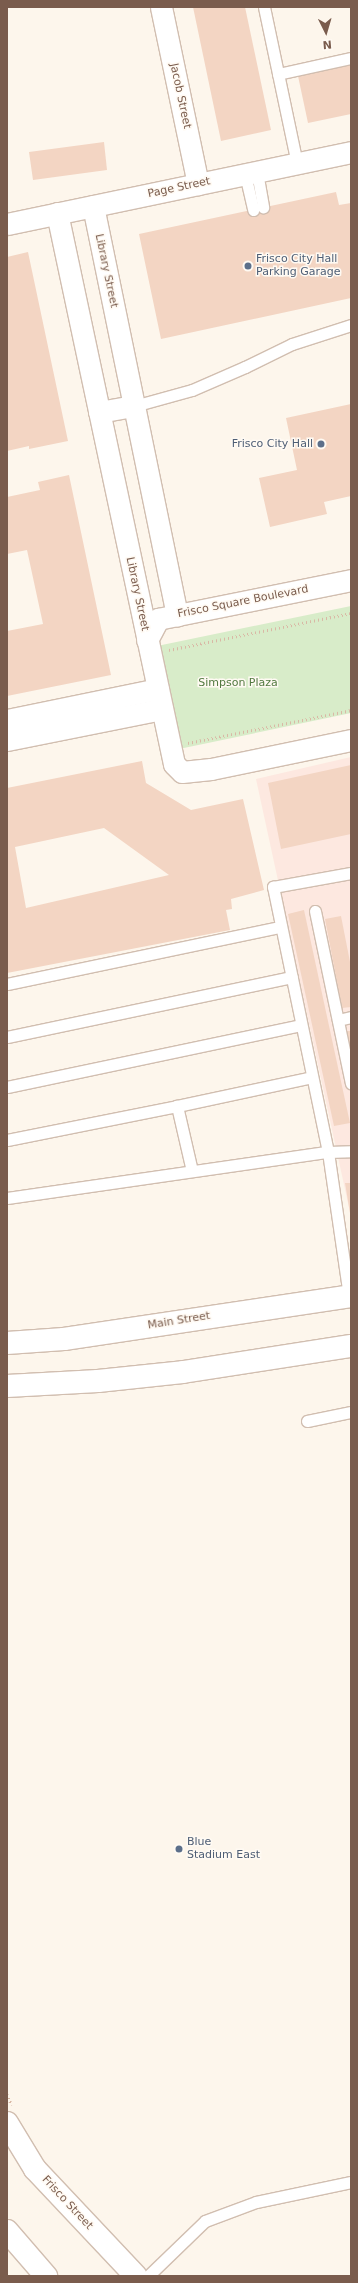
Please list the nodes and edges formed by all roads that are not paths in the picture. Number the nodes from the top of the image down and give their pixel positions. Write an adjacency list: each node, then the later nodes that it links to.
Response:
1 (161, 7): 8 (street, Jacob Street)
2 (266, 7): 4 (lane)
3 (351, 58): 4 (lane)
4 (278, 74): 6 (lane)
5 (351, 152): 6 (street, Page Street)
6 (297, 164): 7 (street, Page Street)
7 (251, 173): 8 (street, Page Street); 10 (lane)
8 (198, 184): 9 (street, Page Street)
9 (93, 206): 11 (street, Page Street); 14 (street, Library Street)
10 (258, 208)
11 (57, 213): 12 (street, Page Street); 15 (street, Library Street)
12 (7, 224)
13 (351, 325): 14 (lane)
14 (134, 406): 15 (street); 17 (street, Library Street)
15 (99, 412): 18 (street, Library Street)
16 (351, 580): 17 (street, Frisco Square Boulevard)
17 (177, 616): 18 (street, Frisco Square Boulevard)
18 (154, 646): 19 (street, Library Street)
19 (160, 699): 20 (street); 21 (street); 22 (street, Library Street)
20 (7, 720)
21 (7, 740)
22 (351, 740)
23 (351, 873): 25 (lane)
24 (315, 911): 29 (lane)
25 (281, 927): 26 (lane); 27 (lane)
26 (292, 977): 30 (lane); 31 (lane)
27 (7, 984)
28 (351, 1017): 29 (lane)
29 (338, 1020): 33 (lane)
30 (301, 1025): 32 (lane); 34 (lane)
31 (7, 1037)
32 (312, 1077): 35 (lane); 38 (lane)
33 (351, 1083)
34 (7, 1087)
35 (177, 1106): 36 (lane); 39 (lane)
36 (7, 1140)
37 (351, 1151): 38 (lane)
38 (328, 1152): 39 (lane); 41 (lane)
39 (192, 1171): 40 (lane)
40 (7, 1198)
41 (350, 1296): 42 (main road, Main Street)
42 (7, 1343)
43 (351, 1346): 44 (main road)
44 (7, 1386)
45 (351, 1412): 46 (lane)
46 (307, 1421)
47 (7, 2123): 51 (main road, Frisco Street)
48 (351, 2182): 52 (lane)
49 (7, 2231): 50 (main road)
50 (46, 2276)
51 (136, 2276)
52 (148, 2276)

